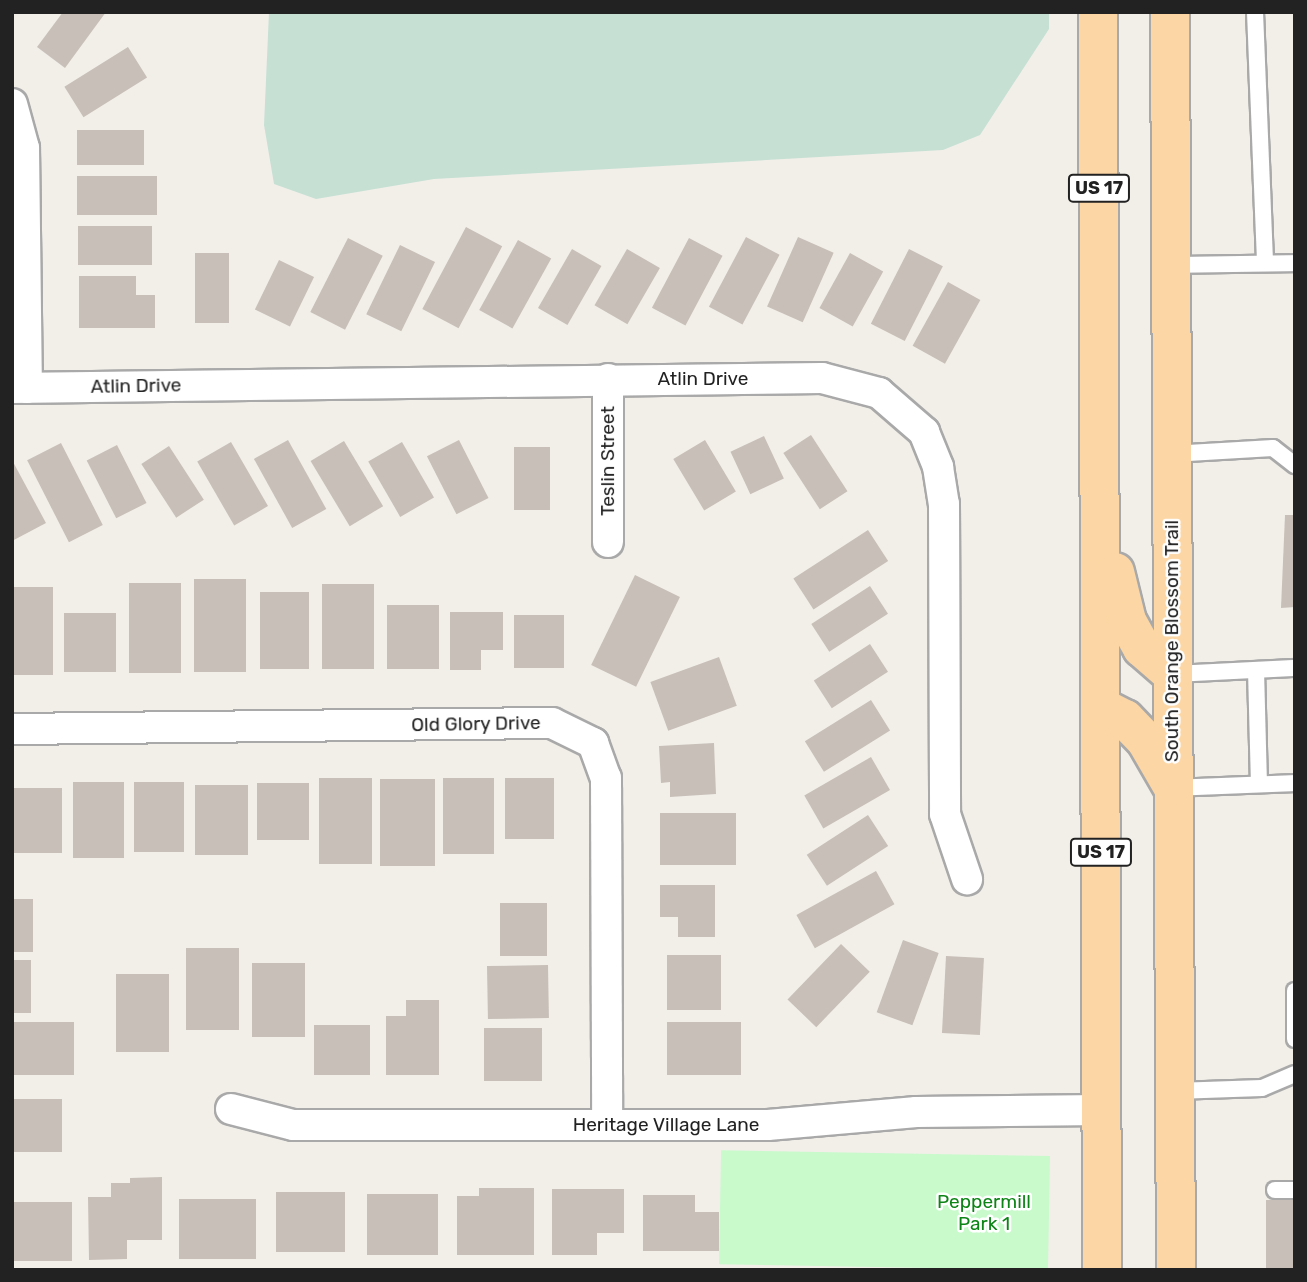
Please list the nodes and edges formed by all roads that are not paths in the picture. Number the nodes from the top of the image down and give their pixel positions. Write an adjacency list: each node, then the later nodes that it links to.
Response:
1 (1098, 12): 12 (main road, US 17)
2 (1170, 12): 7 (main road, South Orange Blossom Trail)
3 (1255, 12): 5 (lane)
4 (12, 104): 9 (street)
5 (1265, 263): 6 (lane); 7 (lane)
6 (1295, 263)
7 (1171, 265): 10 (main road, South Orange Blossom Trail)
8 (608, 379): 9 (street, Atlin Drive); 13 (street, Teslin Street); 22 (street, Atlin Drive)
9 (20, 388)
10 (1171, 454): 11 (lane); 16 (main road, South Orange Blossom Trail)
11 (1295, 465)
12 (1100, 512): 16 (main road); 17 (main road, US 17)
13 (608, 542)
14 (1295, 668): 15 (lane)
15 (1255, 670): 16 (lane); 20 (lane)
16 (1172, 674): 21 (main road, South Orange Blossom Trail)
17 (1101, 707): 21 (main road); 28 (main road, US 17)
18 (12, 729): 29 (street, Old Glory Drive)
19 (1295, 783): 20 (lane)
20 (1259, 784): 21 (lane)
21 (1173, 788): 26 (main road, South Orange Blossom Trail)
22 (967, 879)
23 (1295, 991): 24 (lane)
24 (1295, 1039)
25 (1295, 1074): 26 (lane)
26 (1175, 1091): 33 (main road, South Orange Blossom Trail)
27 (231, 1109): 29 (street, Heritage Village Lane)
28 (1102, 1110): 29 (street, Heritage Village Lane); 32 (main road, US 17)
29 (607, 1125)
30 (1275, 1190): 31 (lane)
31 (1295, 1190)
32 (1102, 1270)
33 (1176, 1270)

